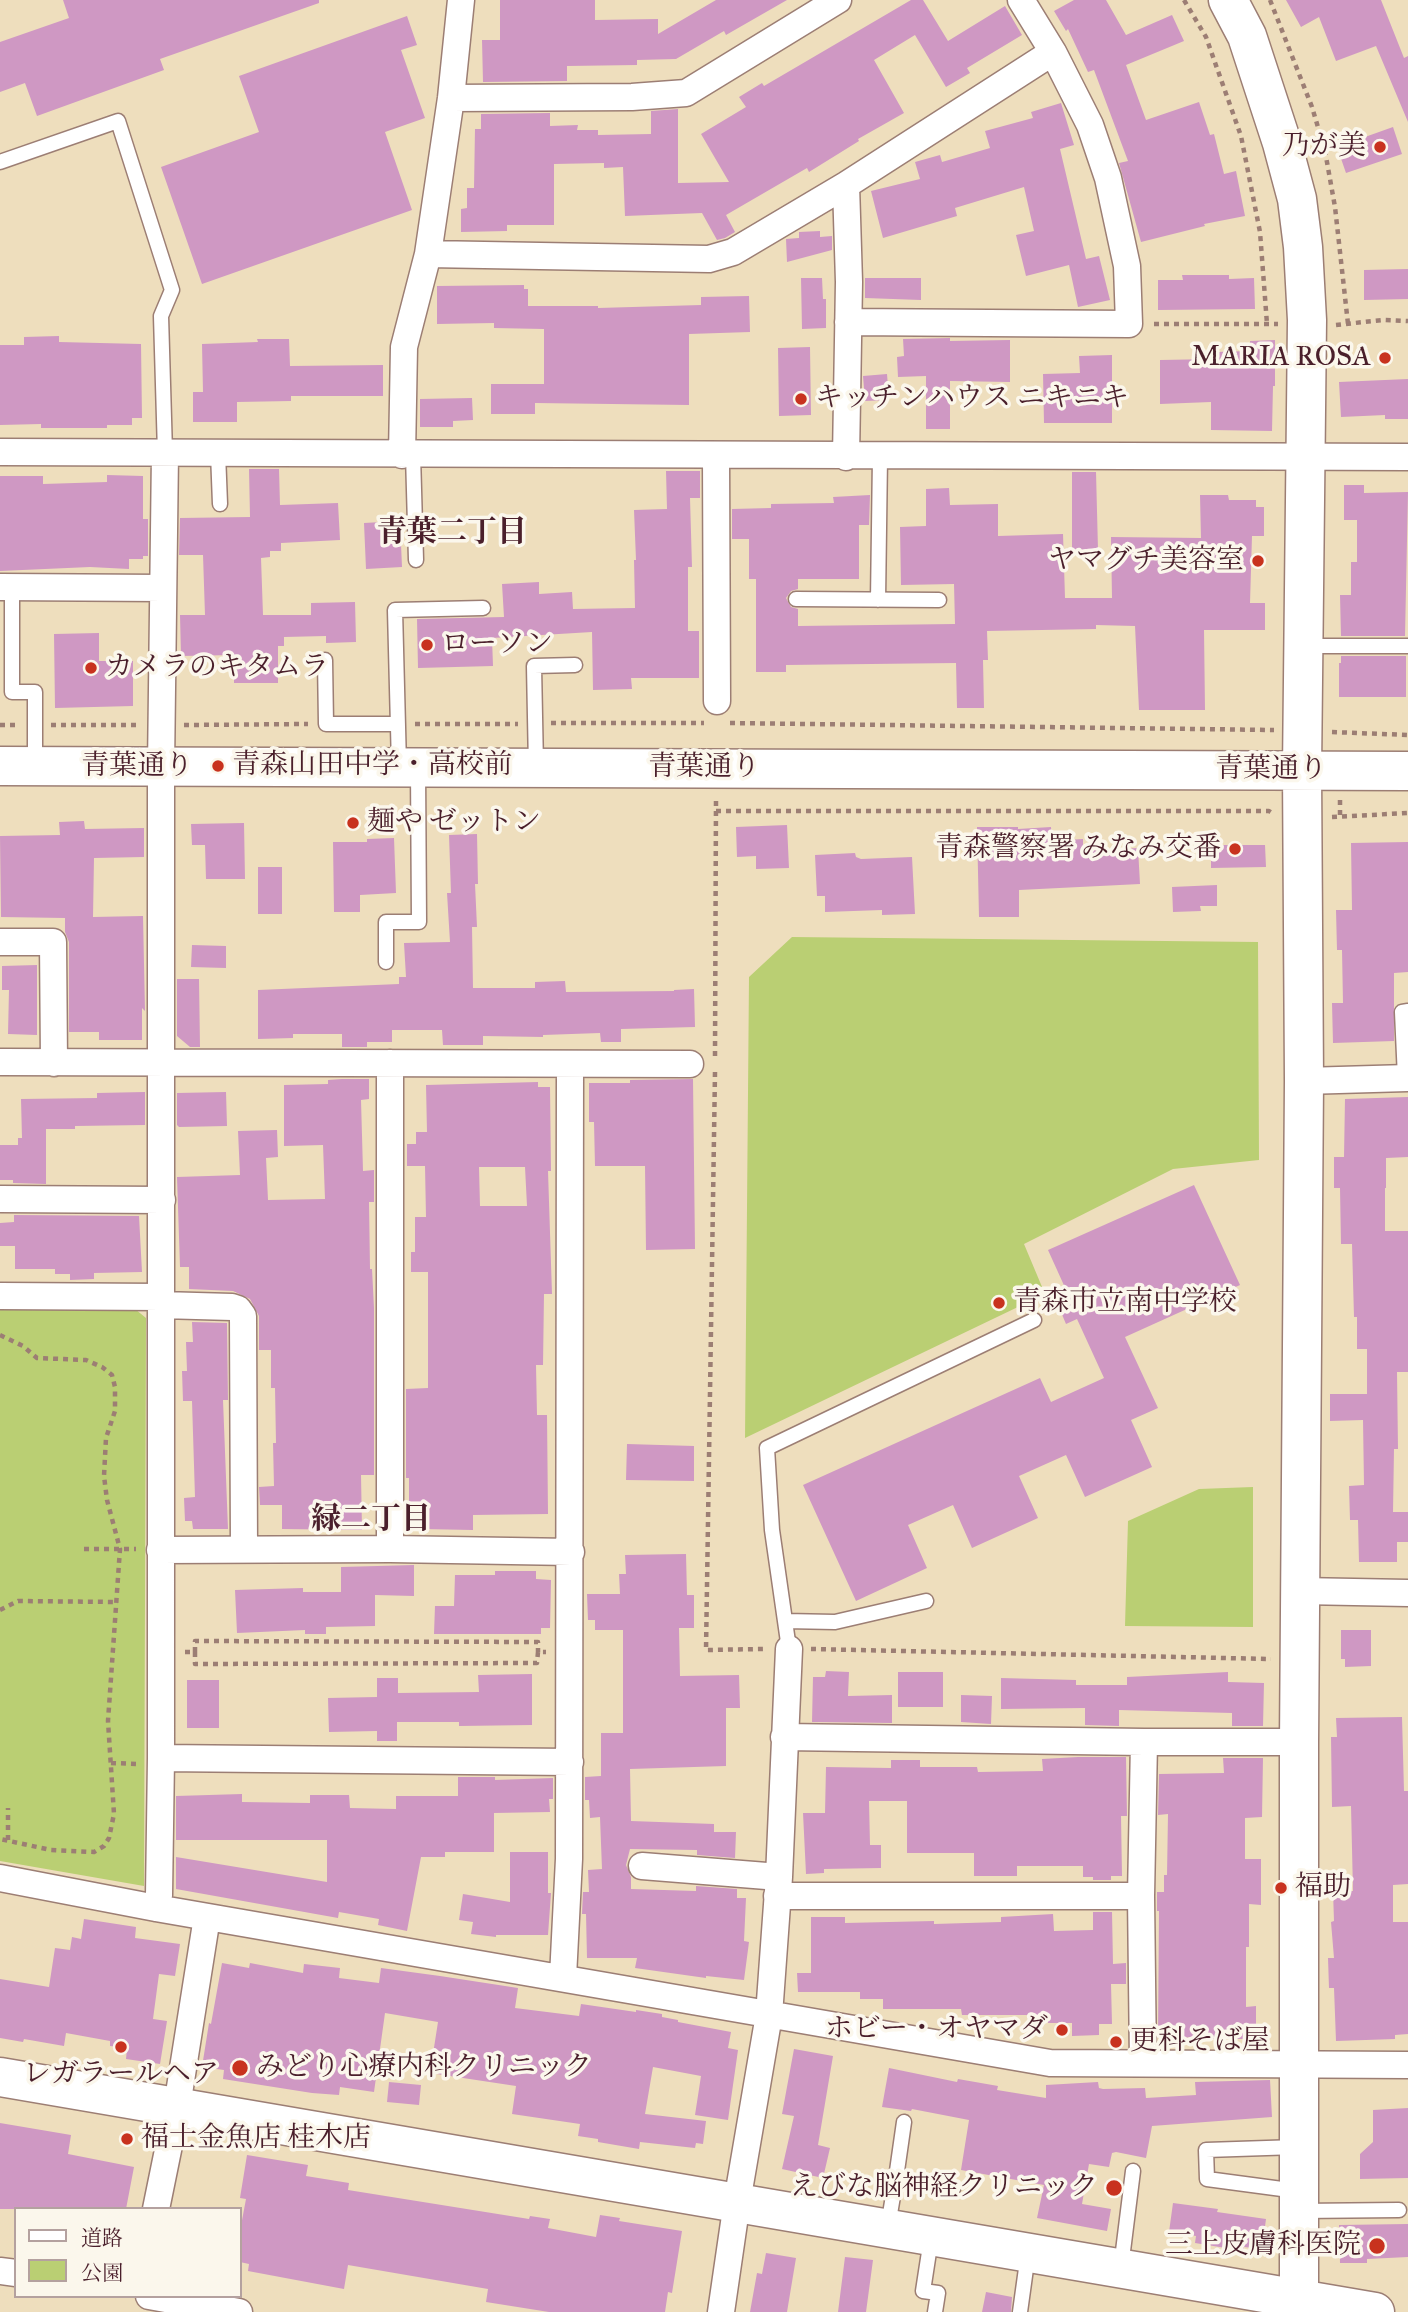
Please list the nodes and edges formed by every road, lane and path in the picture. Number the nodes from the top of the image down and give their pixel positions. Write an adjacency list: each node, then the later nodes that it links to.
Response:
1 (461, 0): 7 (street)
2 (838, 0): 7 (street)
3 (1021, 0): 6 (street)
4 (1184, 0): 13 (path)
5 (1228, 0): 23 (street)
6 (1053, 52): 9 (street); 13 (street)
7 (451, 98): 10 (street)
8 (0, 162): 16 (lane)
9 (846, 185): 10 (street); 12 (street)
10 (428, 254): 18 (street)
11 (1408, 321): 14 (path)
12 (848, 322): 13 (street); 20 (street)
13 (1129, 324)
14 (1348, 324)
15 (0, 452): 16 (street)
16 (165, 453): 17 (street); 27 (street)
17 (218, 453): 18 (street); 24 (lane)
18 (407, 455): 19 (street); 25 (lane)
19 (716, 457): 20 (street); 36 (street)
20 (846, 457): 21 (street)
21 (880, 457): 23 (street); 29 (lane)
22 (1408, 457): 23 (street)
23 (1306, 458): 32 (street)
24 (220, 505)
25 (416, 560)
26 (6, 587): 27 (street); 39 (lane)
27 (163, 588): 42 (street)
28 (796, 599): 29 (lane)
29 (878, 600): 30 (lane)
30 (939, 600)
31 (483, 608): 41 (lane)
32 (1304, 646): 33 (lane); 43 (street)
33 (1408, 646)
34 (326, 660): 40 (lane)
35 (575, 665): 37 (lane)
36 (716, 701)
37 (535, 723): 41 (path); 43 (path); 48 (lane)
38 (0, 724): 39 (path)
39 (35, 724): 42 (path); 45 (lane)
40 (326, 724): 41 (lane); 42 (path)
41 (398, 724): 47 (lane)
42 (162, 725): 46 (street)
43 (1303, 731): 44 (path); 50 (street)
44 (1408, 735)
45 (18, 766): 46 (street, 青葉通り)
46 (161, 766): 47 (street, 青葉通り); 61 (street)
47 (408, 767): 48 (street, 青葉通り); 56 (lane)
48 (536, 768): 49 (street, 青葉通り)
49 (716, 768): 50 (street, 青葉通り); 52 (path)
50 (1302, 770): 51 (street, 青葉通り); 54 (street)
51 (1408, 771)
52 (716, 811): 54 (path); 84 (path)
53 (1408, 813): 54 (path)
54 (1303, 818): 65 (street)
55 (0, 942): 59 (street)
56 (386, 962)
57 (1408, 1012): 64 (lane)
58 (0, 1062): 59 (street)
59 (54, 1063): 61 (street)
60 (390, 1063): 61 (street); 62 (street); 76 (street)
61 (163, 1064): 67 (street)
62 (570, 1064): 63 (street); 77 (street)
63 (690, 1064)
64 (1406, 1078): 65 (street)
65 (1304, 1081): 78 (street)
66 (0, 1199): 67 (street)
67 (162, 1200): 69 (street)
68 (0, 1296): 69 (street)
69 (161, 1301): 74 (street); 75 (street)
70 (1034, 1320): 83 (lane)
71 (0, 1335): 73 (path)
72 (84, 1549): 73 (path)
73 (120, 1549): 74 (path); 81 (path)
74 (160, 1549): 75 (street); 85 (street)
75 (244, 1549): 76 (street)
76 (390, 1549): 77 (street)
77 (570, 1552): 88 (street)
78 (1300, 1591): 79 (street); 89 (street)
79 (1408, 1592)
80 (926, 1601): 83 (lane)
81 (118, 1602): 82 (path); 97 (path)
82 (0, 1611)
83 (785, 1621): 84 (lane)
84 (789, 1648): 89 (path); 90 (street)
85 (160, 1652): 86 (path); 93 (street)
86 (195, 1652): 87 (path); 87 (path)
87 (538, 1652): 88 (path)
88 (570, 1652): 94 (street)
89 (1300, 1659): 92 (street)
90 (784, 1737): 91 (street); 100 (street)
91 (1144, 1742): 92 (street); 101 (street)
92 (1299, 1742): 107 (street)
93 (161, 1758): 94 (street); 102 (street)
94 (570, 1762): 104 (street)
95 (8, 1808): 97 (path)
96 (0, 1839): 97 (path)
97 (8, 1840)
98 (642, 1866): 100 (street)
99 (0, 1878): 102 (street)
100 (778, 1886): 101 (street); 105 (street)
101 (1141, 1896): 106 (street)
102 (156, 1908): 103 (street)
103 (207, 1917): 104 (street); 110 (street)
104 (563, 1977): 105 (street)
105 (769, 2015): 106 (street); 117 (street)
106 (1143, 2063): 107 (street)
107 (1298, 2064): 108 (street); 112 (street)
108 (1408, 2065)
109 (0, 2077): 110 (street)
110 (177, 2106): 117 (street); 118 (street)
111 (904, 2122): 114 (lane)
112 (1299, 2147): 116 (street); 116 (lane)
113 (1133, 2171): 123 (lane)
114 (896, 2178): 115 (lane); 120 (lane)
115 (953, 2189)
116 (1299, 2201): 119 (lane); 125 (street)
117 (737, 2202): 120 (street); 127 (street)
118 (156, 2207)
119 (1399, 2210)
120 (887, 2228): 121 (street)
121 (931, 2236): 122 (street); 128 (lane)
122 (1029, 2253): 123 (street); 129 (lane)
123 (1121, 2269): 125 (street)
124 (160, 2298): 126 (street)
125 (1299, 2306): 130 (street)
126 (239, 2312)
127 (721, 2312)
128 (935, 2312)
129 (1020, 2312)
130 (1375, 2312)

